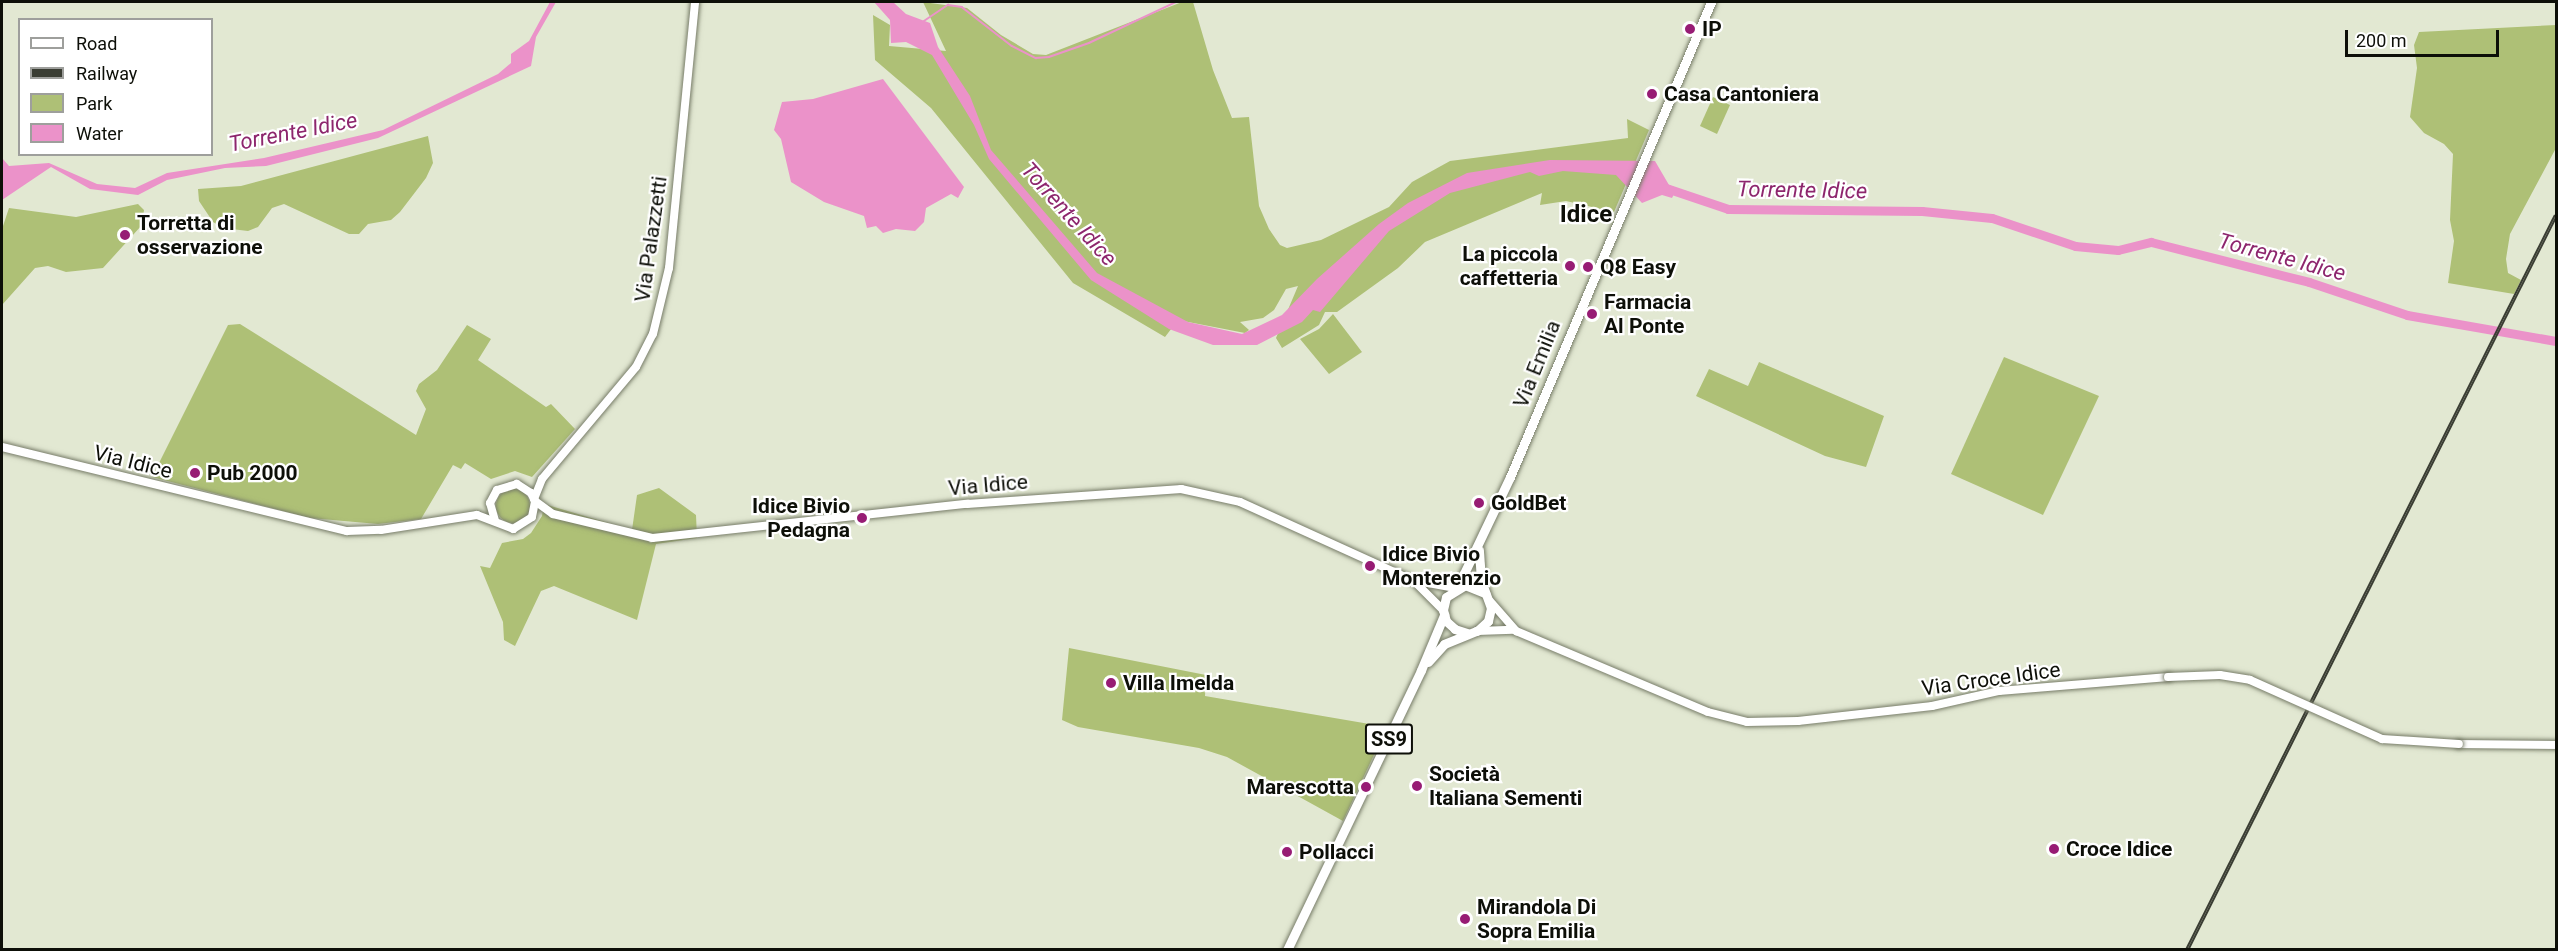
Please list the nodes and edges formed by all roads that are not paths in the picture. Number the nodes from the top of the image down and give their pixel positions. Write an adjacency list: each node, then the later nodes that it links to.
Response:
1 (695, 2): 4 (main road, Via Palazzetti)
2 (1711, 2): 12 (main road, Via Emilia)
3 (2, 447): 9 (main road, Via Idice)
4 (542, 479): 5 (main road, Via Palazzetti); 6 (main road, Via Palazzetti)
5 (523, 487): 6 (main road, Via Idice); 7 (main road, Via Idice)
6 (534, 500): 8 (main road, Via Idice); 10 (main road)
7 (490, 503): 9 (main road, Via Idice); 11 (main road)
8 (553, 514): 10 (main road, Via Idice); 13 (main road, Via Idice)
9 (468, 516): 11 (main road, Via Idice)
10 (532, 517): 11 (main road, Via Idice)
11 (495, 520)
12 (1481, 542): 14 (main road, Via Emilia); 15 (main road, Via Emilia)
13 (1412, 580): 14 (main road, Via Idice); 16 (main road, Via Idice)
14 (1457, 587): 15 (main road); 16 (main road, Via Emilia)
15 (1489, 598): 17 (main road); 18 (main road, Via Croce Idice)
16 (1444, 613): 19 (main road); 20 (main road, Via Emilia / SS9)
17 (1478, 631): 18 (main road, Via Croce Idice); 19 (main road, Via Emilia)
18 (1516, 631): 21 (main road, Via Croce Idice, bridge)
19 (1467, 633): 20 (main road, Via Emilia / SS9)
20 (1421, 670): 22 (main road, Via Emilia / SS9)
21 (2556, 745)
22 (1287, 950)

